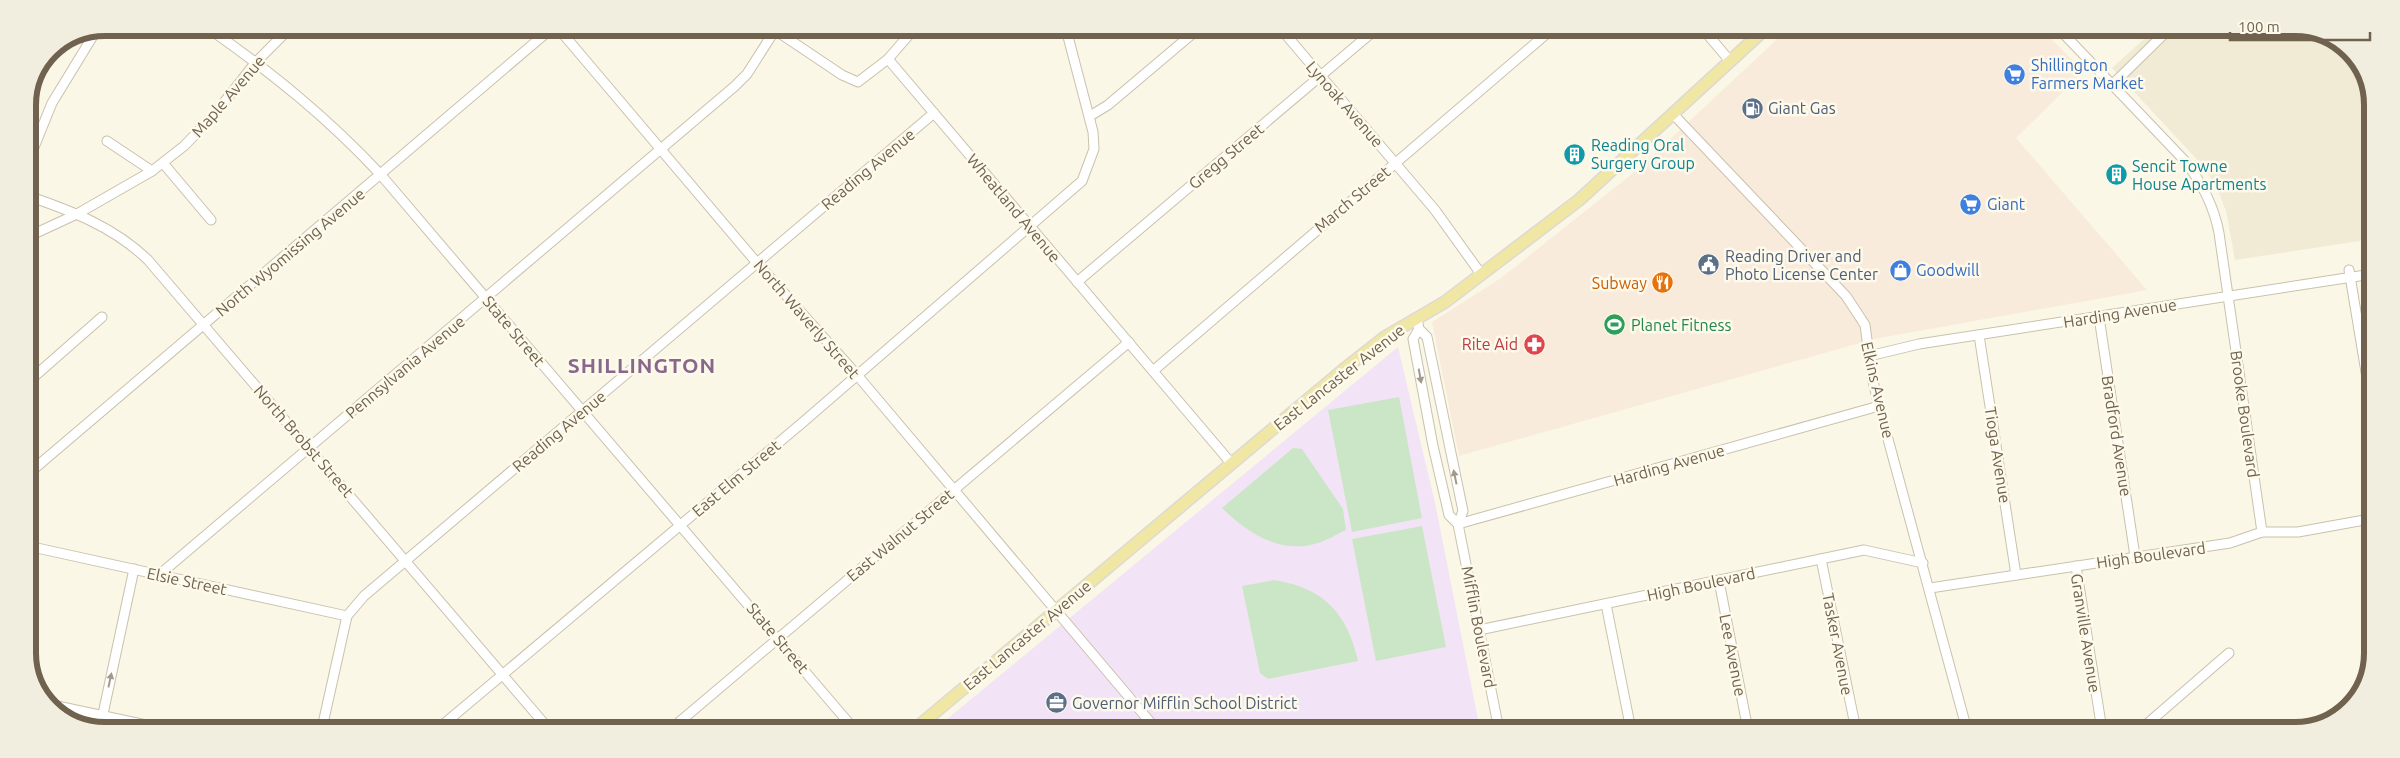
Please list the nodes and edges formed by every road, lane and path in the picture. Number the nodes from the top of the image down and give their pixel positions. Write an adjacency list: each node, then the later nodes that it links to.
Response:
1 (219, 36): 20 (street, State Street)
2 (282, 36): 20 (street, Maple Avenue)
3 (543, 36): 32 (street, North Wyomissing Avenue)
4 (565, 36): 28 (street, North Waverly Street)
5 (769, 36): 28 (street, Pennsylvania Avenue)
6 (784, 36): 18 (street)
7 (908, 36): 18 (street)
8 (1068, 36): 25 (street, East Elm Street)
9 (1190, 36): 25 (street)
10 (1287, 36): 21 (street, Lynoak Avenue)
11 (1368, 36): 21 (street, Gregg Street)
12 (1544, 36): 30 (street, March Street)
13 (1708, 36): 19 (street)
14 (1757, 36): 19 (main road, East Lancaster Avenue)
15 (2066, 36): 22 (street, Brooke Boulevard)
16 (2162, 36): 22 (street)
17 (92, 38): 27 (street)
18 (888, 58): 23 (street, Wheatland Avenue)
19 (1730, 61): 24 (main road, East Lancaster Avenue)
20 (256, 62): 29 (street, Maple Avenue); 32 (street, State Street)
21 (1321, 76): 30 (street, Lynoak Avenue); 42 (street, Gregg Street)
22 (2113, 84): 43 (street, Brooke Boulevard)
23 (934, 113): 36 (street, Wheatland Avenue); 38 (street, Reading Avenue)
24 (1673, 114): 39 (main road, East Lancaster Avenue); 51 (street, Elkins Avenue)
25 (1090, 116): 36 (street, East Elm Street)
26 (107, 140): 31 (street)
27 (36, 142)
28 (660, 149): 38 (street, North Waverly Street); 44 (street, Pennsylvania Avenue)
29 (163, 163): 31 (street, Maple Avenue); 35 (street)
30 (1395, 163): 39 (street, Lynoak Avenue); 53 (street, March Street)
31 (152, 171): 34 (street, Maple Avenue)
32 (380, 174): 44 (street, State Street); 48 (street, North Wyomissing Avenue)
33 (36, 199): 34 (street, North Brobst Street)
34 (77, 214): 37 (street, Maple Avenue); 48 (street, North Brobst Street)
35 (211, 220)
36 (1031, 227): 42 (street, Wheatland Avenue); 55 (street, East Elm Street)
37 (36, 233)
38 (757, 262): 55 (street, North Waverly Street); 57 (street, Reading Avenue)
39 (1481, 274): 47 (main road, East Lancaster Avenue)
40 (2350, 274): 41 (street, Harding Avenue); 43 (street, Harding Avenue); 52 (street)
41 (2364, 274)
42 (1077, 282): 50 (street, Wheatland Avenue)
43 (2228, 296): 46 (street, Harding Avenue); 65 (street, Brooke Boulevard)
44 (486, 298): 57 (street, State Street); 58 (street, Pennsylvania Avenue)
45 (102, 317): 54 (street)
46 (2099, 317): 49 (street, Harding Avenue); 67 (street, Bradford Avenue)
47 (1418, 324): 59 (main road, East Lancaster Avenue); 64 (street, Mifflin Boulevard, one-way to 47); 64 (street, Mifflin Boulevard, one-way to 64)
48 (204, 325): 58 (street, North Brobst Street); 60 (street, North Wyomissing Avenue)
49 (1979, 335): 51 (street, Harding Avenue); 74 (street, Tioga Avenue)
50 (1129, 342): 53 (street, Wheatland Avenue); 61 (street, East Walnut Street)
51 (1869, 356): 56 (street, Elkins Avenue)
52 (2364, 359)
53 (1153, 371): 59 (street, Wheatland Avenue)
54 (36, 375)
55 (857, 376): 61 (street, North Waverly Street); 63 (street, East Elm Street)
56 (1879, 406): 64 (street, Harding Avenue); 70 (street, Elkins Avenue)
57 (582, 411): 63 (street, State Street); 69 (street, Reading Avenue)
58 (309, 447): 69 (street, North Brobst Street); 73 (street, Pennsylvania Avenue)
59 (1232, 463): 78 (main road, East Lancaster Avenue)
60 (36, 467)
61 (954, 490): 78 (street, North Waverly Street); 81 (street, East Walnut Street)
62 (2364, 520): 65 (street, High Boulevard)
63 (681, 524): 81 (street, State Street); 83 (street, East Elm Street)
64 (1458, 524): 80 (street, Mifflin Boulevard)
65 (2262, 532): 67 (street, High Boulevard)
66 (36, 548): 72 (street, Elsie Street)
67 (2136, 556): 71 (street, High Boulevard)
68 (1821, 559): 70 (street, High Boulevard); 75 (street, High Boulevard); 98 (street, Tasker Avenue)
69 (406, 560): 79 (street, Reading Avenue); 83 (street, North Brobst Street)
70 (1923, 563): 76 (street, Elkins Avenue)
71 (2076, 566): 74 (street, High Boulevard); 100 (street, Granville Avenue)
72 (134, 569): 73 (street, Elsie Street); 85 (street, one-way to 72)
73 (159, 575): 79 (street, Elsie Street)
74 (2016, 575): 76 (street, High Boulevard)
75 (1719, 581): 77 (street, High Boulevard); 97 (street, Lee Avenue)
76 (1930, 588): 99 (street, Elkins Avenue)
77 (1606, 604): 80 (street, High Boulevard); 96 (street)
78 (1056, 610): 93 (main road, East Lancaster Avenue); 94 (street, North Waverly Street)
79 (347, 616): 88 (street)
80 (1479, 630): 95 (street, Mifflin Boulevard)
81 (778, 639): 91 (street, East Walnut Street); 92 (street, State Street)
82 (2228, 653): 101 (street)
83 (502, 675): 89 (street, East Elm Street); 90 (street, North Brobst Street)
84 (63, 707): 85 (street)
85 (102, 715): 86 (street); 87 (street)
86 (101, 722)
87 (133, 722)
88 (323, 722)
89 (447, 722)
90 (543, 722)
91 (678, 722)
92 (848, 722)
93 (924, 722)
94 (1150, 722)
95 (1497, 722)
96 (1629, 722)
97 (1746, 722)
98 (1854, 722)
99 (1965, 722)
100 (2101, 722)
101 (2149, 722)

